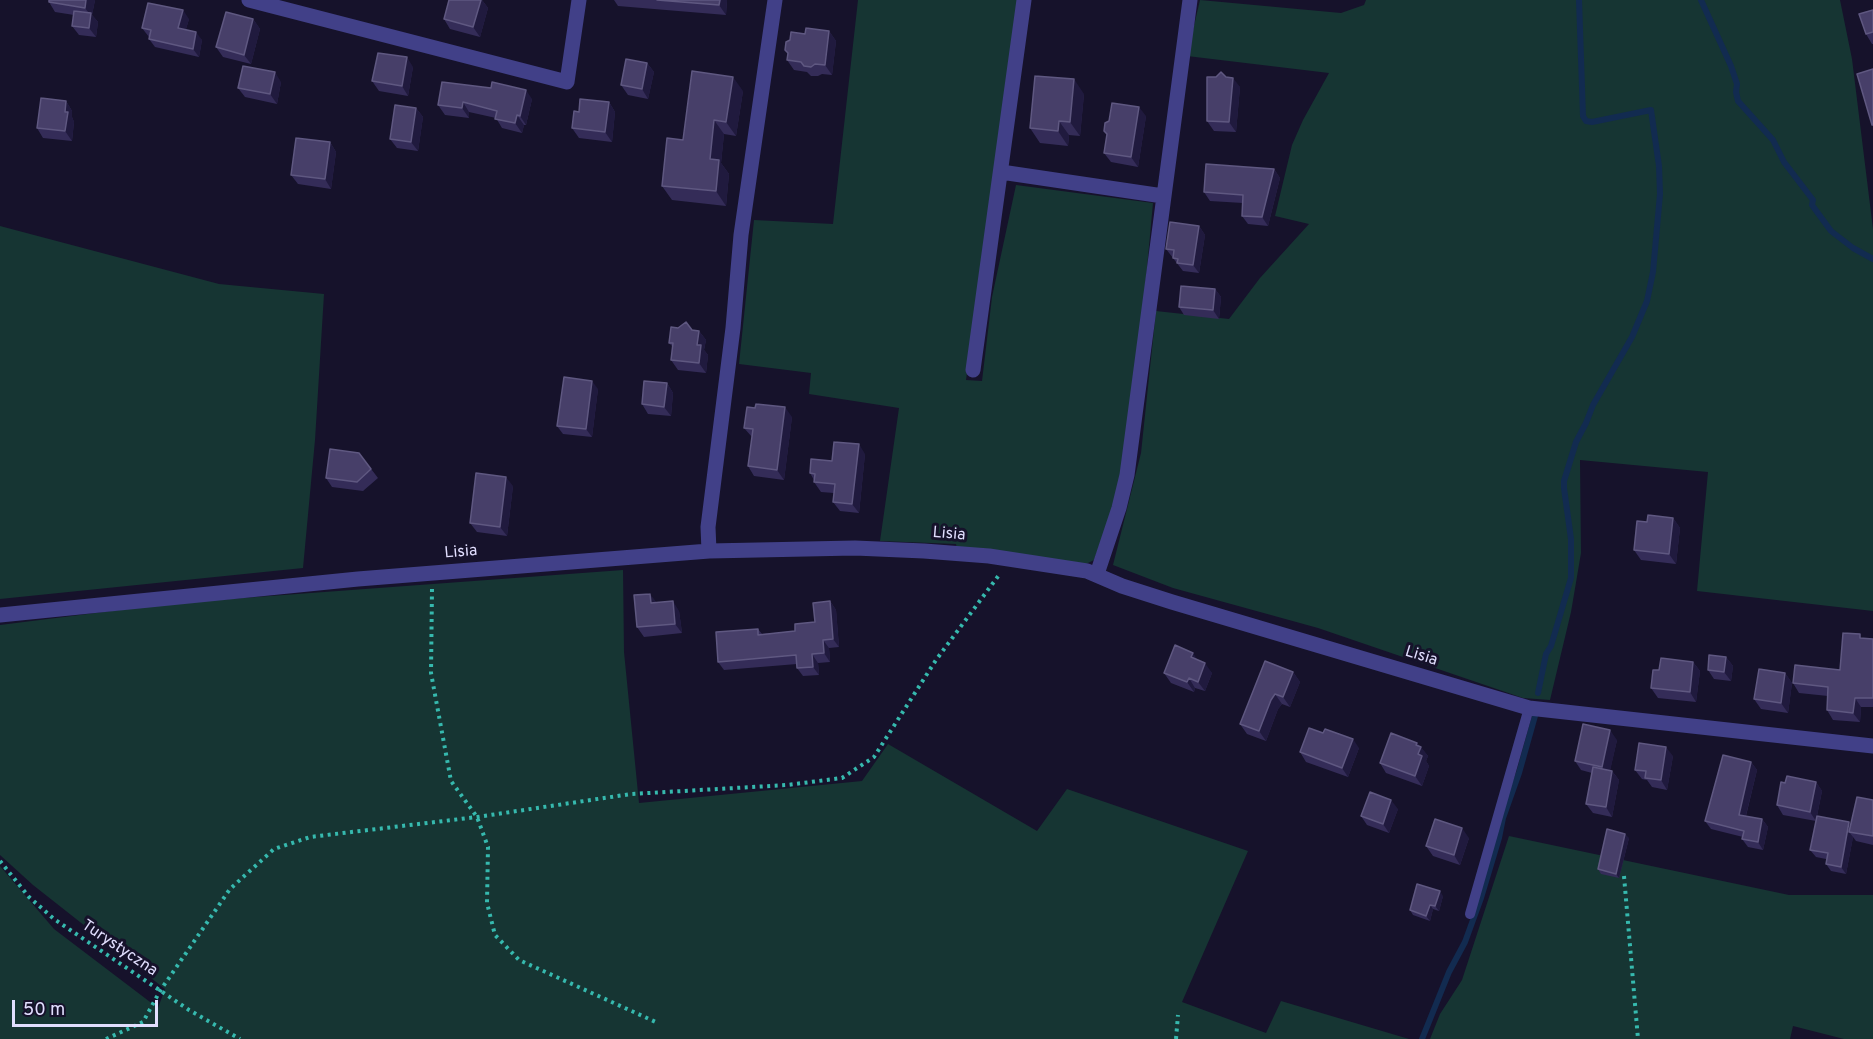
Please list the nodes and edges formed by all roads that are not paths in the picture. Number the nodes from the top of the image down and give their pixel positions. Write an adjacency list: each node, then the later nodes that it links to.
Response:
1 (249, 0): 2 (street)
2 (579, 0)
3 (775, 0): 9 (street)
4 (1024, 0): 6 (street)
5 (1190, 0): 7 (street)
6 (1000, 172): 7 (street); 8 (street)
7 (1163, 196): 10 (street)
8 (973, 370)
9 (709, 550): 10 (street, Lisia); 11 (street, Lisia)
10 (1096, 574): 12 (street, Lisia)
11 (0, 615)
12 (1529, 708): 13 (street, Lisia); 14 (lane)
13 (1873, 746)
14 (1470, 914)

